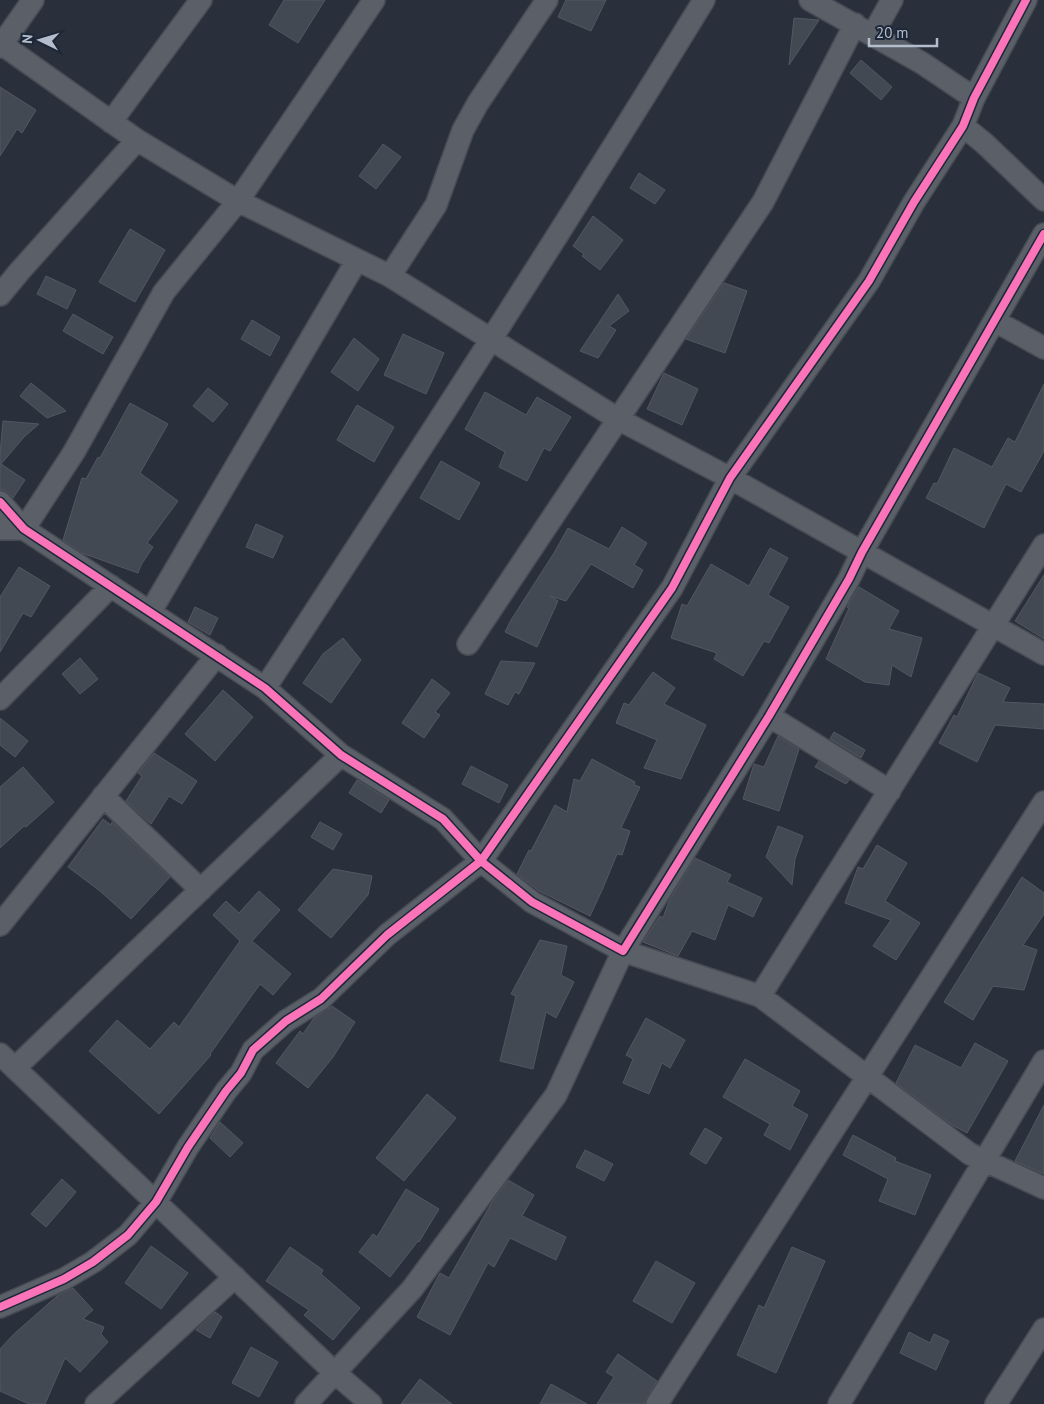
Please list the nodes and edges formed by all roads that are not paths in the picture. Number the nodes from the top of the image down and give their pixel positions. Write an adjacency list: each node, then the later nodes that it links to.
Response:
1 (33, 0): 10 (street)
2 (202, 0): 12 (street)
3 (374, 0): 16 (street)
4 (547, 0): 19 (street)
5 (704, 0): 22 (street)
6 (810, 0): 9 (street)
7 (892, 0): 9 (street)
8 (1026, 0): 11 (street)
9 (864, 29): 11 (street); 24 (street)
10 (0, 45): 12 (street)
11 (974, 98): 13 (street)
12 (111, 122): 14 (street)
13 (963, 126): 15 (street); 25 (street)
14 (137, 140): 16 (street); 20 (street)
15 (1044, 200)
16 (238, 201): 18 (street); 28 (street)
17 (1044, 234): 21 (street)
18 (357, 260): 19 (street); 32 (street)
19 (390, 276): 22 (street)
20 (0, 295)
21 (995, 321): 23 (street); 30 (street)
22 (492, 340): 24 (street); 37 (street)
23 (1044, 348)
24 (618, 418): 25 (street); 34 (street)
25 (730, 478): 30 (street); 44 (street)
26 (0, 502): 28 (street)
27 (0, 529): 28 (street)
28 (24, 529): 31 (street)
29 (1044, 545): 33 (street)
30 (862, 552): 33 (street); 39 (street)
31 (111, 586): 32 (street); 38 (street)
32 (151, 612): 36 (street)
33 (994, 626): 35 (street); 41 (street)
34 (468, 644)
35 (1044, 654)
36 (217, 656): 37 (street); 42 (street)
37 (265, 688): 40 (street)
38 (0, 699)
39 (769, 716): 41 (street); 47 (street)
40 (340, 755): 44 (street); 45 (street)
41 (890, 791): 48 (street)
42 (103, 796): 45 (street); 46 (street)
43 (1044, 802): 51 (street)
44 (481, 861): 47 (street); 54 (street)
45 (201, 890): 50 (street)
46 (0, 924)
47 (624, 951): 48 (street); 58 (street)
48 (760, 996): 51 (street)
49 (1044, 1060): 52 (street)
50 (8, 1061): 54 (street)
51 (867, 1077): 52 (street); 62 (street)
52 (984, 1161): 53 (street); 63 (street)
53 (1044, 1188)
54 (156, 1202): 55 (street); 56 (street)
55 (235, 1277): 58 (street); 59 (street)
56 (0, 1307)
57 (1044, 1329): 64 (street)
58 (334, 1372): 60 (street); 61 (street)
59 (96, 1404)
60 (306, 1404)
61 (371, 1404)
62 (657, 1404)
63 (839, 1404)
64 (996, 1404)

